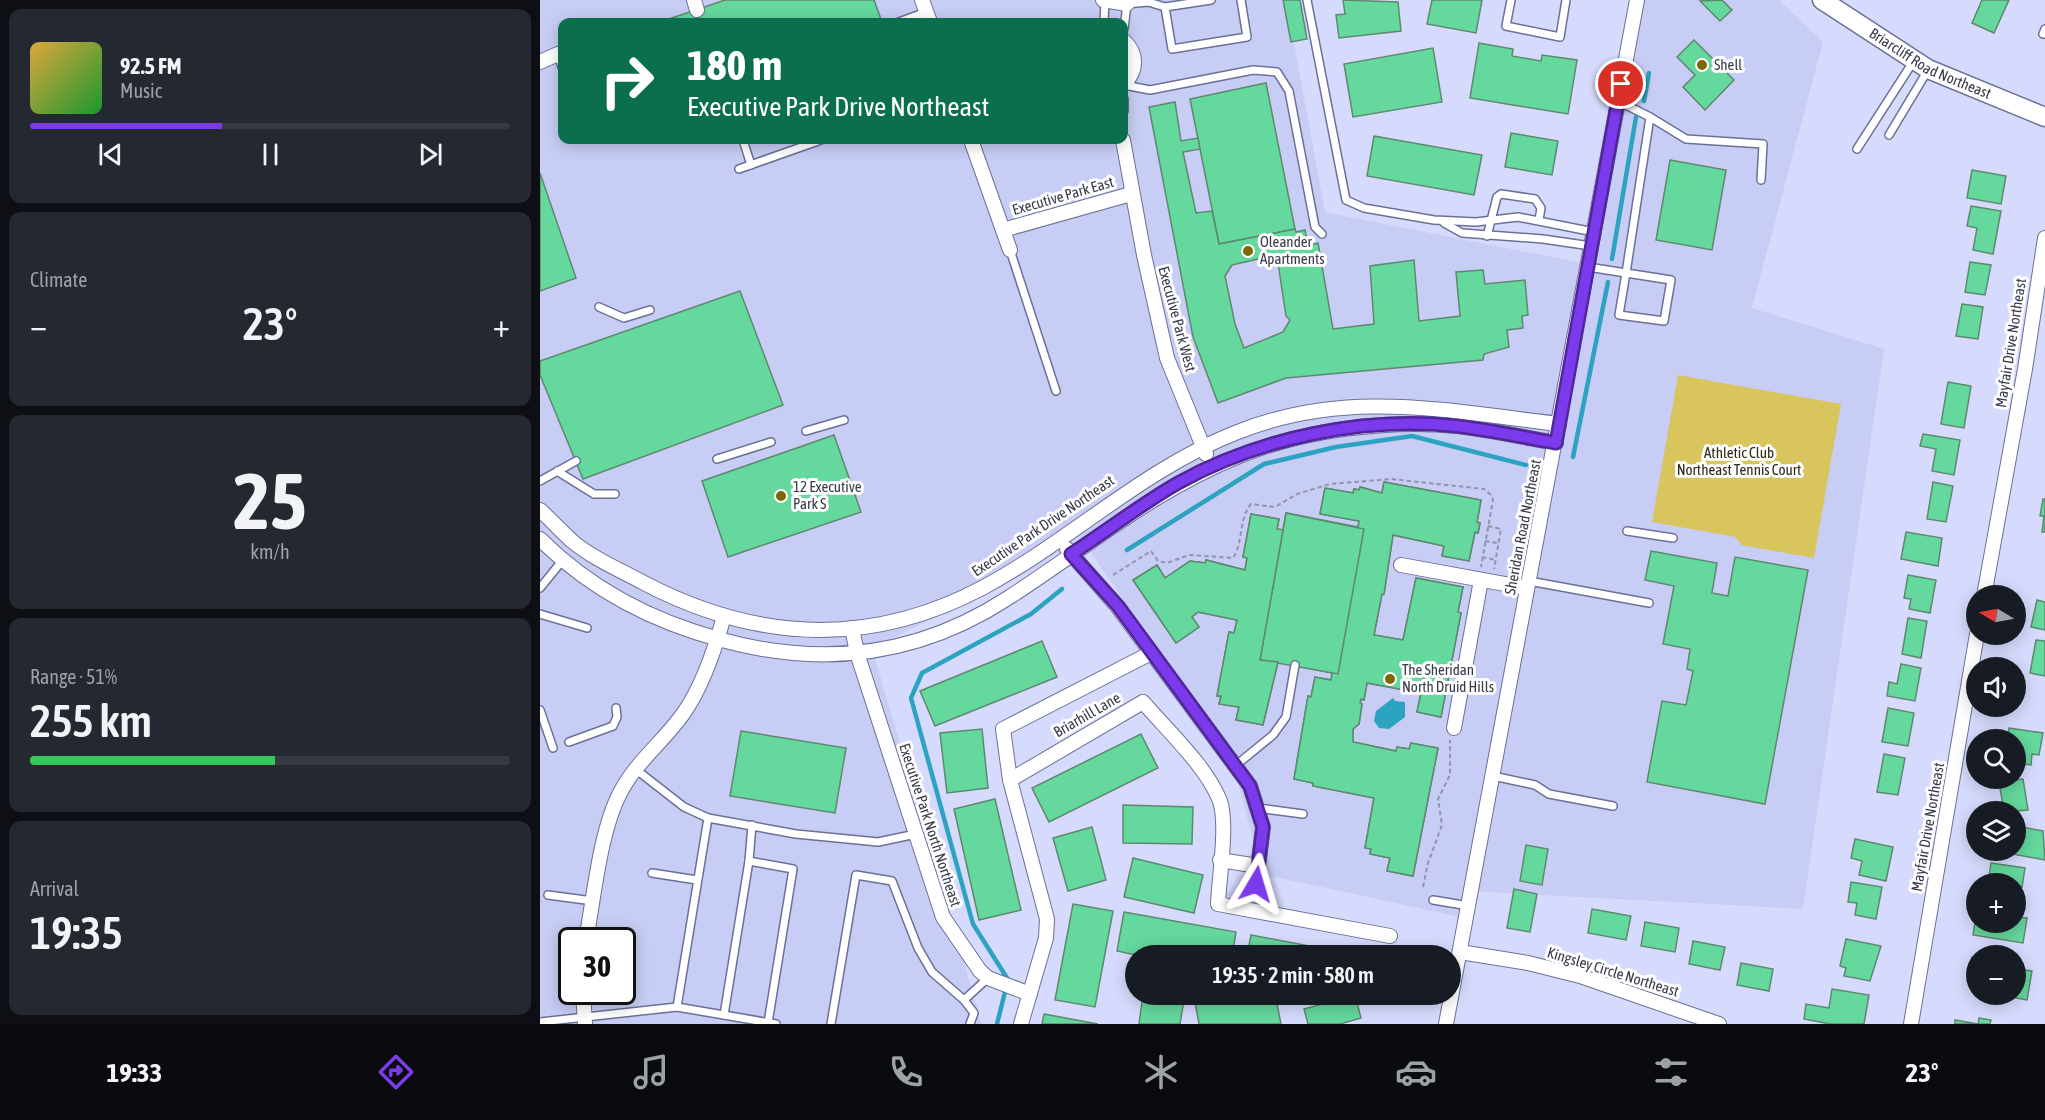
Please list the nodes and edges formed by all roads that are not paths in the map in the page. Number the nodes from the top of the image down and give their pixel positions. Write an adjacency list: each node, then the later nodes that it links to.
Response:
1 (1211, 0): 10 (lane)
2 (1241, 0): 10 (lane)
3 (1307, 0): 38 (lane)
4 (1511, 0): 5 (lane)
5 (1566, 0)
6 (1636, 0): 23 (street, Sheridan Road Northeast)
7 (1822, 0): 20 (main road, Briarcliff Road Northeast)
8 (1104, 1): 9 (street); 13 (lane)
9 (1137, 2): 10 (lane); 14 (lane)
10 (1165, 7)
11 (926, 12): 12 (lane)
12 (910, 18)
13 (1104, 18)
14 (1128, 21)
15 (2045, 28): 16 (lane)
16 (2045, 34)
17 (1128, 46): 21 (street)
18 (558, 61): 19 (street)
19 (540, 62)
20 (1921, 64): 25 (main road, Briarcliff Road Northeast); 26 (lane); 31 (lane)
21 (1128, 79)
22 (1128, 85): 41 (lane)
23 (1618, 101): 24 (lane); 40 (street, Sheridan Road Northeast)
24 (1650, 117): 34 (lane); 47 (lane)
25 (2045, 117)
26 (1889, 135)
27 (743, 144): 32 (lane)
28 (809, 144): 32 (lane)
29 (972, 144): 39 (street)
30 (1124, 144): 35 (street, Executive Park West)
31 (1857, 149)
32 (751, 165): 33 (lane)
33 (739, 169)
34 (1761, 180)
35 (1131, 194): 39 (street, Executive Park East); 56 (street, Executive Park West)
36 (1491, 220): 37 (lane); 37 (lane); 38 (lane); 42 (lane)
37 (1539, 220): 40 (lane)
38 (1442, 221): 42 (lane)
39 (1003, 230): 45 (street)
40 (1594, 232): 44 (street, Sheridan Road Northeast)
41 (1322, 234)
42 (1487, 236): 44 (lane)
43 (2045, 238): 73 (street, Mayfair Drive Northeast)
44 (1592, 246): 46 (street, Sheridan Road Northeast)
45 (1010, 250): 50 (lane)
46 (1588, 267): 47 (lane); 52 (street, Sheridan Road Northeast)
47 (1626, 273): 47 (lane)
48 (599, 307): 49 (lane)
49 (650, 310)
50 (1056, 391)
51 (844, 420): 53 (lane)
52 (1559, 424): 55 (street, Sheridan Road Northeast); 56 (street)
53 (806, 431)
54 (771, 442): 57 (lane)
55 (1556, 443): 59 (street); 72 (street, Sheridan Road Northeast)
56 (1204, 448): 59 (street, Executive Park West); 67 (street, Executive Park Drive Northeast)
57 (717, 459)
58 (576, 461): 60 (lane)
59 (1212, 467): 68 (street)
60 (557, 471): 61 (lane); 62 (lane)
61 (540, 481)
62 (615, 494)
63 (540, 510): 77 (street, Executive Park Drive Northeast)
64 (1627, 531): 65 (lane)
65 (1673, 538)
66 (540, 539): 69 (street)
67 (1059, 539): 68 (street); 79 (street, Executive Park Drive Northeast)
68 (1071, 554): 82 (street); 83 (street)
69 (562, 561): 74 (lane); 80 (street)
70 (1401, 565): 71 (street)
71 (1481, 580): 72 (street); 87 (street)
72 (1528, 584): 75 (lane); 92 (street, Sheridan Road Northeast)
73 (1986, 585)
74 (540, 588)
75 (1649, 603)
76 (540, 614): 78 (lane)
77 (724, 616): 79 (street, Executive Park Drive Northeast); 80 (street)
78 (587, 628)
79 (852, 628): 83 (street, Executive Park North Northeast)
80 (717, 639): 83 (street); 91 (street)
81 (1975, 645): 129 (street, Mayfair Drive Northeast)
82 (1151, 652): 90 (street); 93 (street)
83 (857, 654): 99 (street, Executive Park North Northeast)
84 (1295, 665): 90 (lane)
85 (616, 708): 88 (lane)
86 (541, 714): 89 (lane)
87 (1454, 728)
88 (569, 742)
89 (553, 748)
90 (1235, 766): 95 (street)
91 (634, 768): 97 (lane); 108 (street)
92 (1493, 776): 94 (lane); 109 (street, Sheridan Road Northeast)
93 (1010, 780): 100 (street, Briarhill Lane); 115 (street)
94 (1613, 806)
95 (1257, 808): 96 (lane); 102 (street)
96 (1302, 814)
97 (708, 818): 98 (lane); 104 (lane)
98 (752, 825): 99 (lane); 101 (lane)
99 (916, 834): 114 (street, Executive Park North Northeast)
100 (1220, 860): 102 (street); 111 (street, Briarhill Lane)
101 (749, 861): 120 (lane); 123 (lane)
102 (1258, 866): 105 (street)
103 (652, 873): 104 (lane)
104 (697, 880): 119 (lane)
105 (1256, 884)
106 (548, 895): 108 (lane)
107 (1433, 900): 109 (lane)
108 (594, 901): 110 (street)
109 (1469, 906): 112 (street, Sheridan Road Northeast)
110 (589, 927)
111 (1390, 936)
112 (1461, 947)
113 (1461, 952): 128 (street, Kingsley Circle Northeast)
114 (988, 978): 115 (street, Executive Park North Northeast); 116 (lane)
115 (1030, 994): 126 (street)
116 (964, 1000): 124 (lane); 125 (lane)
117 (584, 1005): 121 (street)
118 (1450, 1005): 127 (street, Sheridan Road Northeast)
119 (677, 1006): 120 (lane); 121 (lane)
120 (724, 1015): 123 (lane)
121 (585, 1021): 122 (lane)
122 (540, 1022)
123 (772, 1023)
124 (831, 1024)
125 (970, 1024)
126 (1021, 1024)
127 (1446, 1024)
128 (1719, 1024)
129 (1911, 1024)

